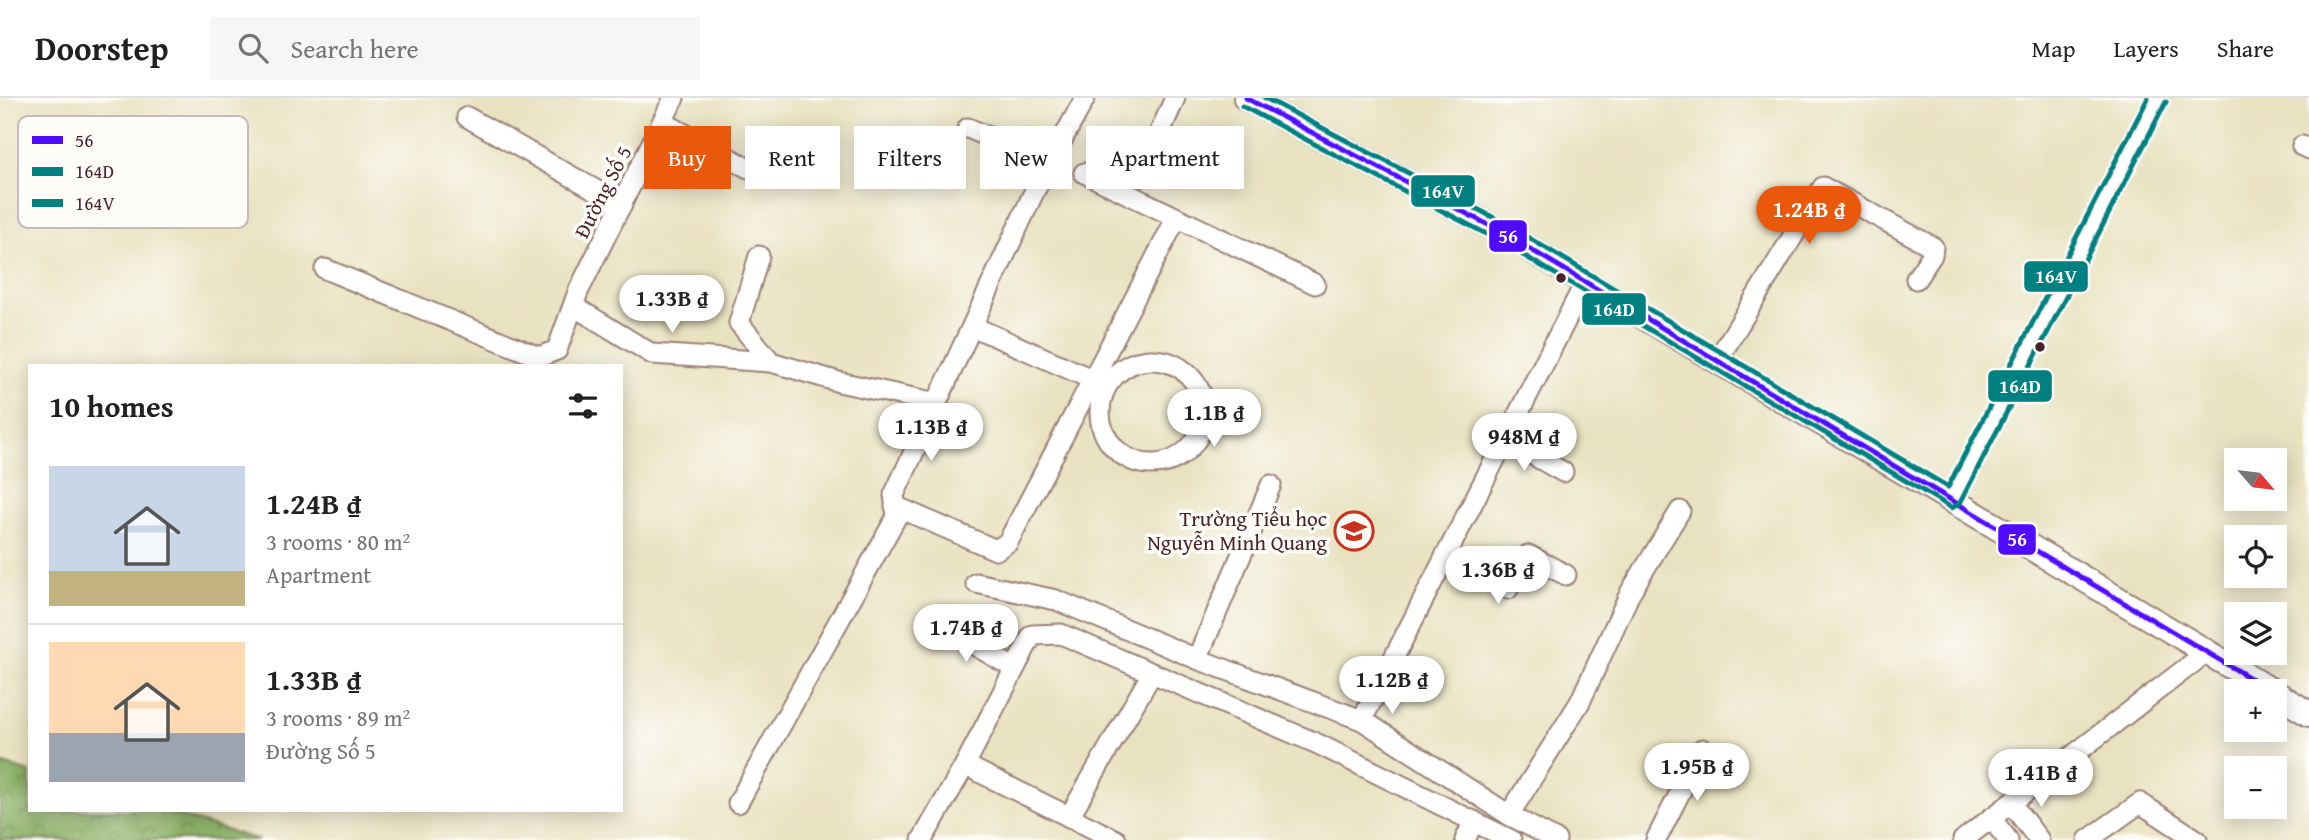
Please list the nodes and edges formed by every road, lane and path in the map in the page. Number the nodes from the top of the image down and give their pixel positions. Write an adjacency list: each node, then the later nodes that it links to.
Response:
1 (1085, 98): 8 (street)
2 (1175, 98): 9 (street)
3 (1246, 98): 20 (main road)
4 (2158, 98): 31 (street)
5 (672, 99): 7 (street, Đường Số 5)
6 (467, 117): 15 (street)
7 (663, 121): 12 (street); 15 (street, Đường Số 5)
8 (1071, 126)
9 (1163, 126)
10 (968, 128): 11 (street)
11 (980, 133)
12 (745, 166)
13 (1084, 173): 16 (street)
14 (1036, 189): 23 (street)
15 (622, 205): 22 (street, Đường Số 5)
16 (1176, 219): 21 (street); 26 (street)
17 (760, 256): 25 (street)
18 (325, 269): 22 (street, Đường Số 5)
19 (1916, 279): 24 (street)
20 (1586, 281): 24 (main road); 28 (street)
21 (1315, 284)
22 (575, 307): 25 (street)
23 (974, 327): 26 (street); 27 (street)
24 (1718, 359): 31 (main road)
25 (771, 362): 27 (street)
26 (1099, 382): 26 (street); 32 (street)
27 (937, 403): 32 (street)
28 (1505, 439): 29 (street); 34 (street)
29 (1563, 472)
30 (1271, 485): 39 (street)
31 (1952, 499): 38 (main road)
32 (895, 506): 48 (street)
33 (1680, 511): 50 (street)
34 (1447, 554): 35 (street); 45 (street)
35 (1566, 575)
36 (976, 583): 39 (street)
37 (938, 624): 40 (street)
38 (2207, 652): 42 (main road); 49 (street)
39 (1197, 659): 45 (street)
40 (1014, 668): 41 (street); 47 (street)
41 (1151, 675): 51 (street); 53 (street)
42 (2252, 679)
43 (2287, 700): 44 (main road)
44 (2309, 713)
45 (1362, 720): 50 (street)
46 (1702, 749): 59 (street)
47 (965, 765): 51 (street); 55 (street)
48 (738, 803)
49 (2011, 803): 52 (street); 62 (street)
50 (1508, 815): 58 (street)
51 (1069, 817): 56 (street)
52 (1991, 818): 60 (street); 61 (street)
53 (1474, 821): 54 (street); 57 (street)
54 (1500, 838)
55 (922, 840)
56 (1116, 840)
57 (1465, 840)
58 (1556, 840)
59 (1656, 840)
60 (1963, 840)
61 (2008, 840)
62 (2039, 840)
63 (2088, 840): 64 (street)
64 (2197, 840)

